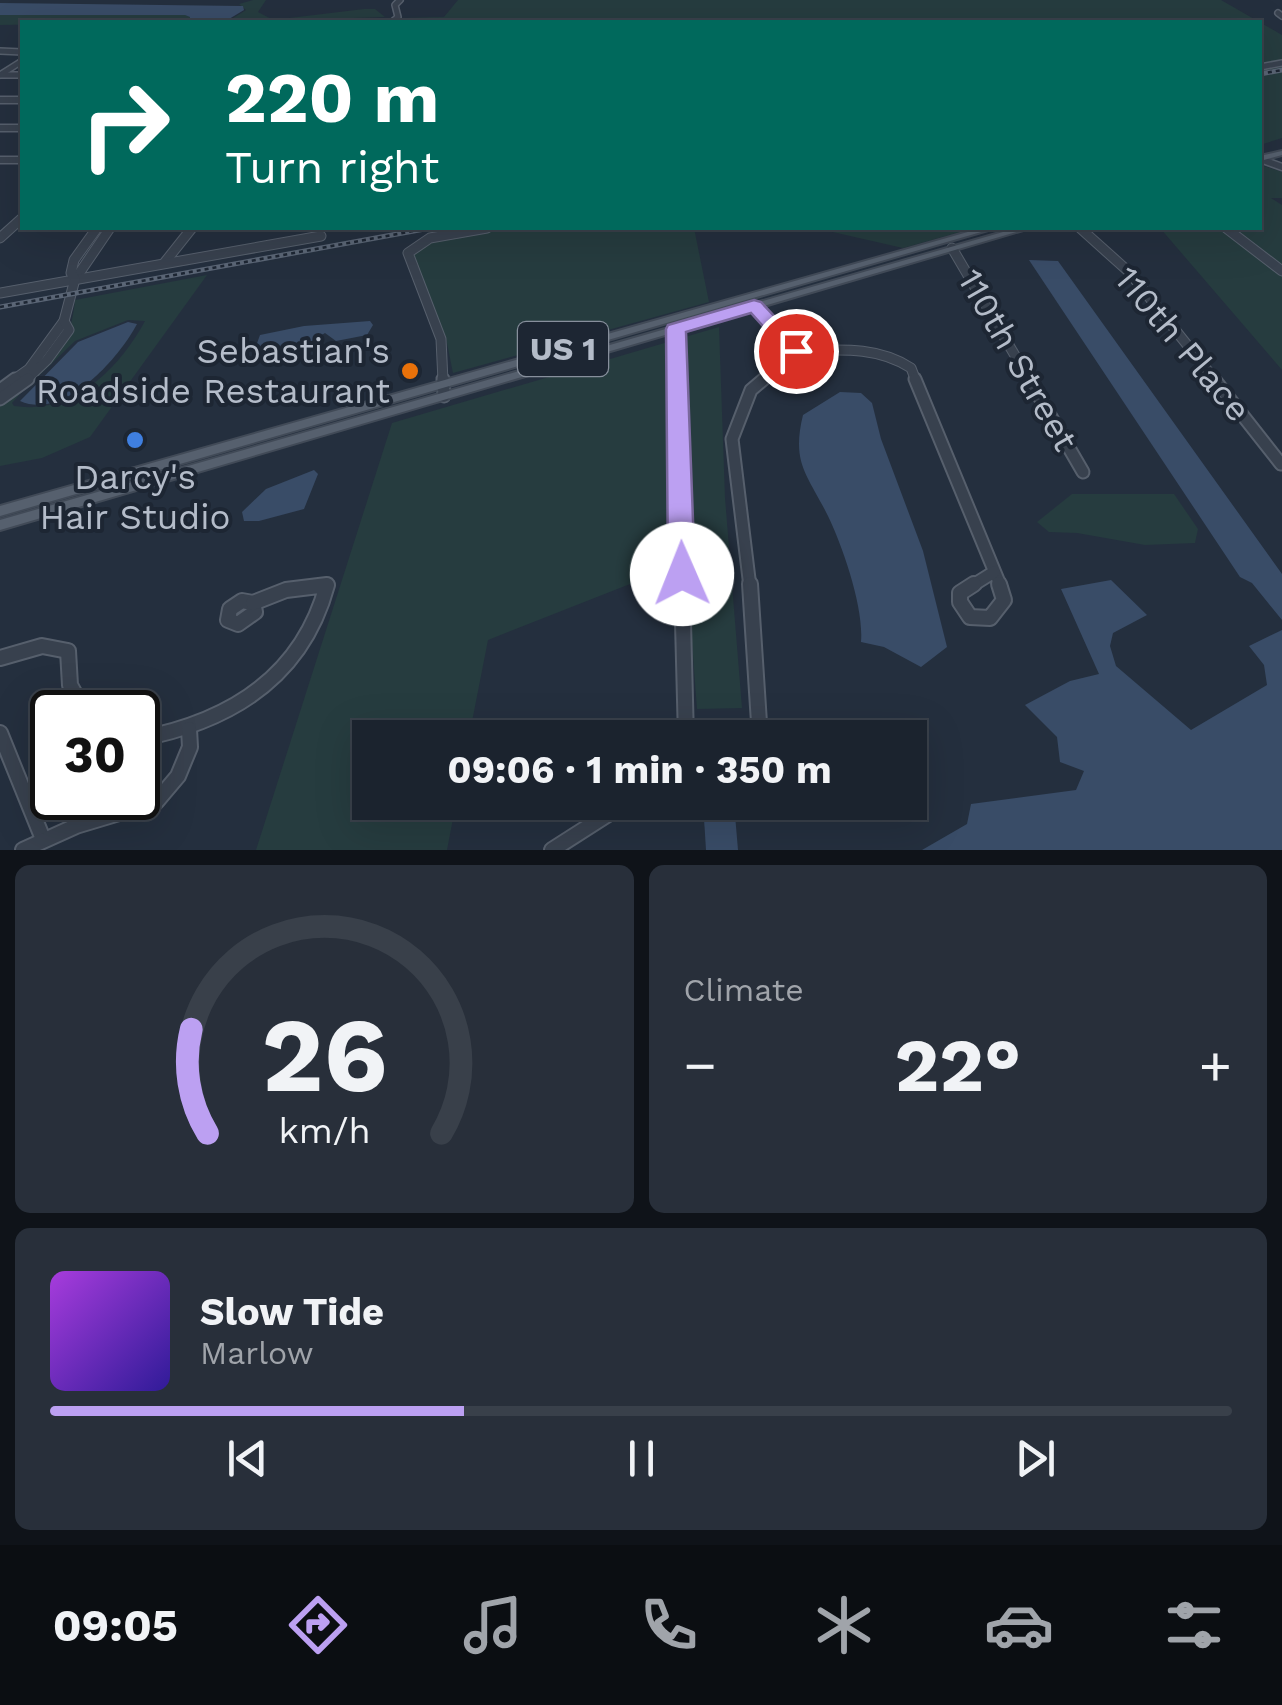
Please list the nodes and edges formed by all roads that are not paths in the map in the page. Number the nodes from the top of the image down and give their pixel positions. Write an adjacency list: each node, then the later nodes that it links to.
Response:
1 (20, 220): 10 (street)
2 (103, 230): 14 (street); 14 (street)
3 (190, 230): 12 (street)
4 (476, 230): 22 (street)
5 (983, 230): 16 (main road, US 1)
6 (1017, 230): 11 (main road, US 1)
7 (1082, 230): 24 (street, 110th Place)
8 (1229, 230): 13 (street)
9 (321, 236): 12 (street)
10 (0, 238)
11 (952, 248): 17 (main road, US 1); 25 (street, 110th Street)
12 (164, 262): 14 (street)
13 (1282, 271)
14 (75, 279): 15 (street); 18 (street)
15 (0, 293)
16 (762, 293): 17 (main road); 22 (main road, US 1)
17 (754, 306): 19 (main road, US 1); 20 (street)
18 (64, 321): 21 (street); 23 (street)
19 (676, 329): 22 (main road, US 1); 32 (street)
20 (796, 351): 28 (street); 33 (street)
21 (0, 390)
22 (444, 390): 26 (main road, US 1); 27 (main road, US 1)
23 (0, 400)
24 (1281, 464)
25 (1083, 472)
26 (0, 512)
27 (0, 526)
28 (994, 572): 28 (street)
29 (253, 603): 34 (street)
30 (0, 658): 31 (street)
31 (73, 690)
32 (686, 720)
33 (759, 720)
34 (189, 729): 36 (street); 38 (street)
35 (0, 733): 38 (street)
36 (160, 735)
37 (599, 820): 40 (street)
38 (43, 839): 39 (street)
39 (23, 850)
40 (552, 850)

